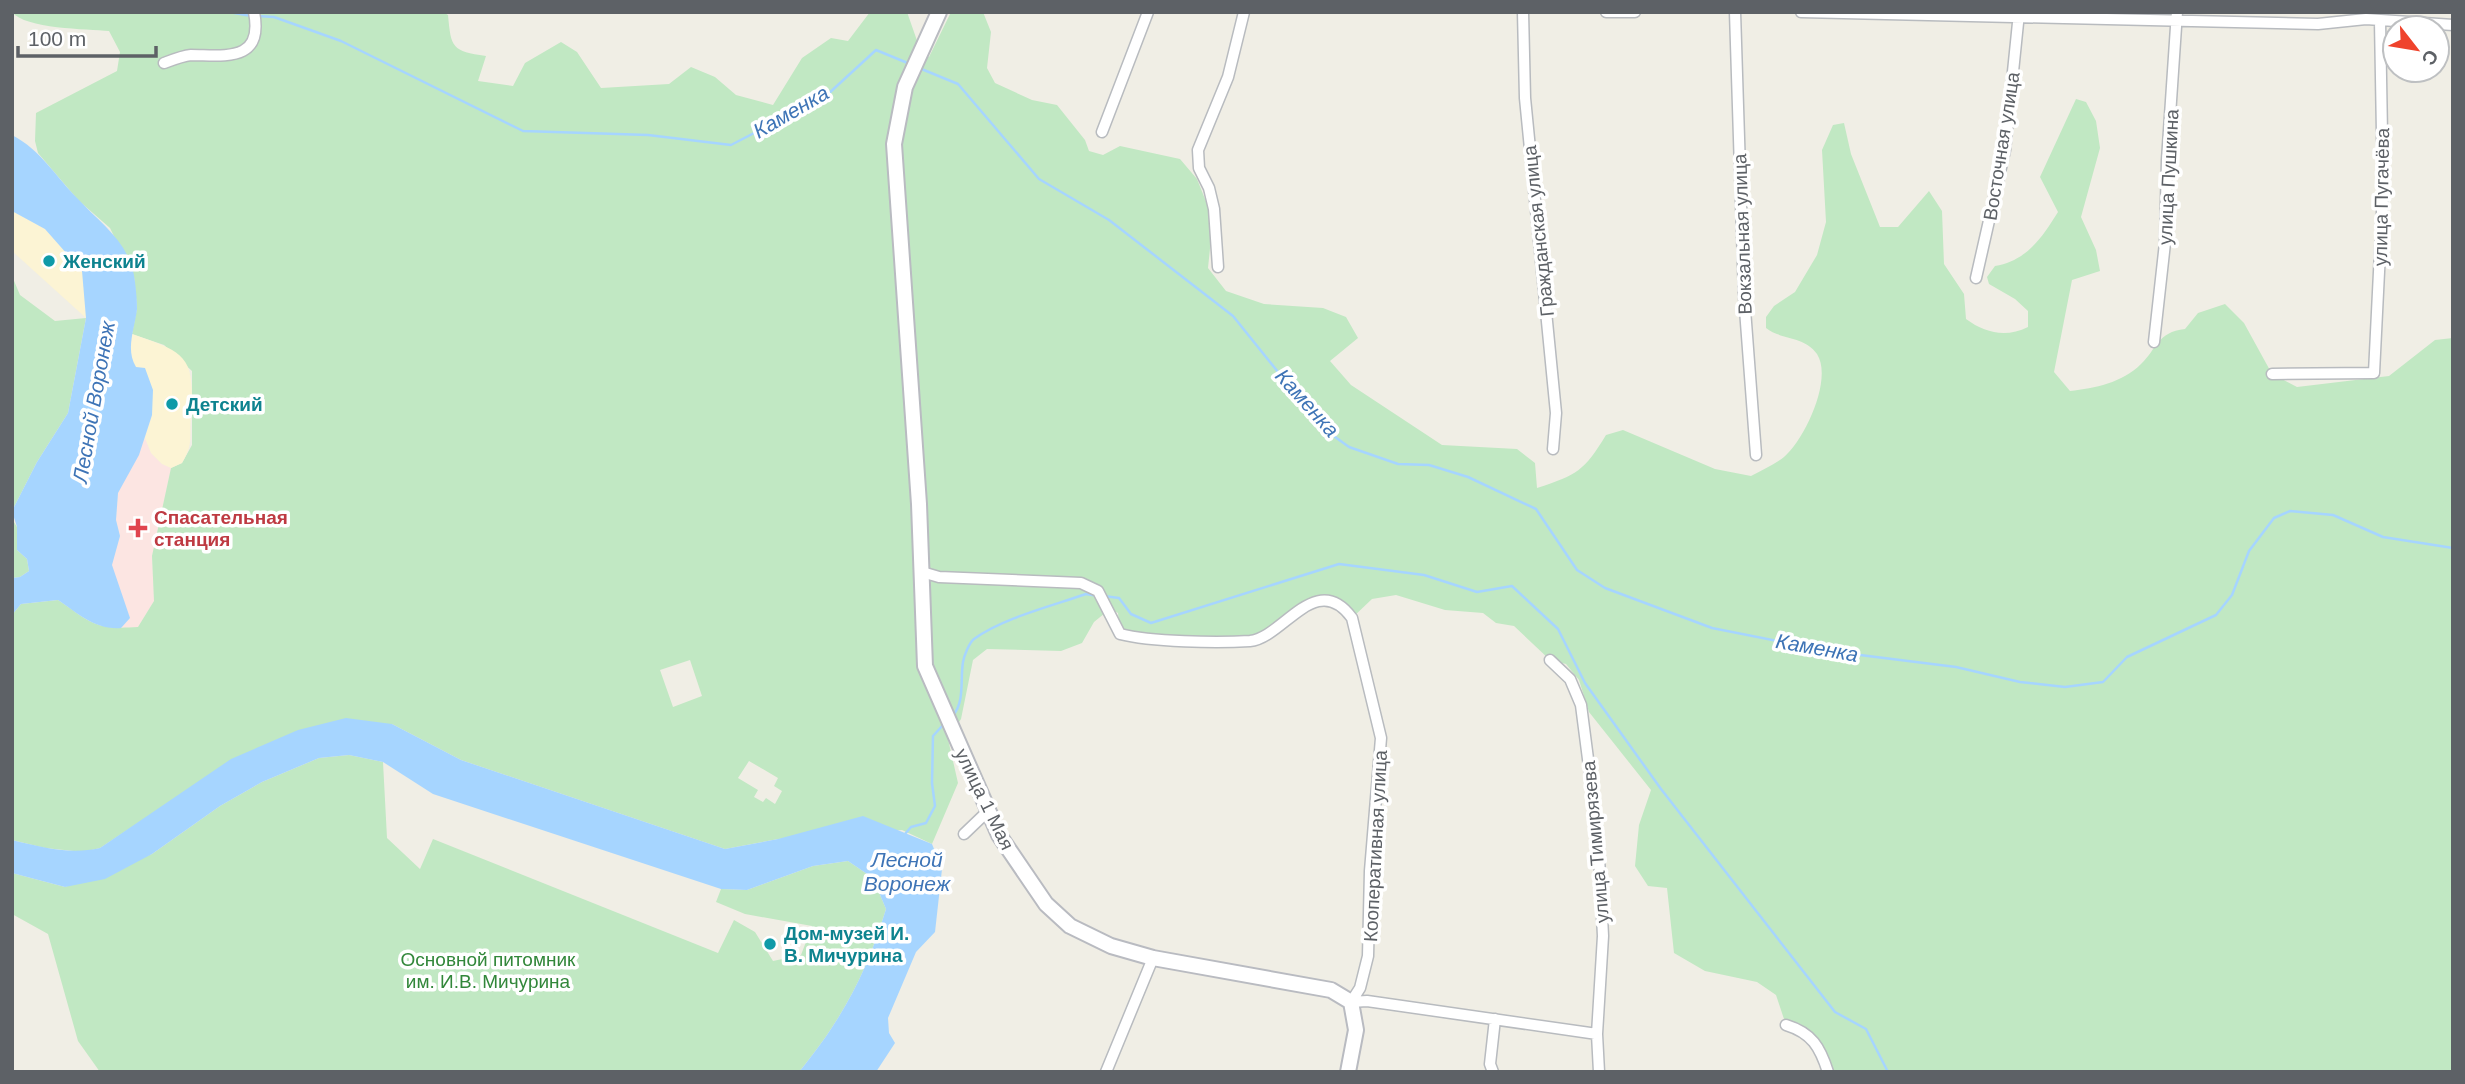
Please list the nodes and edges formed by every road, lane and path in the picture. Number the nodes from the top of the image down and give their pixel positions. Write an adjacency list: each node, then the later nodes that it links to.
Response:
1 (254, 12): 15 (street)
2 (939, 12): 23 (street, улица 1 Мая)
3 (1148, 12): 16 (street)
4 (1244, 12): 17 (street)
5 (1523, 12): 21 (street, Гражданская улица)
6 (1606, 12): 7 (street)
7 (1635, 12)
8 (1735, 12): 22 (street, Вокзальная улица)
9 (1801, 12): 10 (street)
10 (2019, 15): 11 (street); 18 (street, Восточная улица)
11 (2177, 16): 12 (street); 19 (street, улица Пушкина)
12 (2367, 16): 13 (street)
13 (2380, 21): 14 (street); 20 (street, улица Пугачёва)
14 (2453, 25)
15 (164, 63)
16 (1102, 132)
17 (1218, 267)
18 (1976, 278)
19 (2154, 342)
20 (2272, 374)
21 (1553, 449)
22 (1756, 455)
23 (922, 572): 25 (street, улица 1 Мая); 28 (street, Кооперативная улица)
24 (1550, 660): 31 (street, улица Тимирязева)
25 (988, 811): 26 (street); 27 (street, улица 1 Мая)
26 (964, 834)
27 (1153, 958): 28 (street, улица 1 Мая); 32 (street)
28 (1351, 1002): 29 (street); 33 (street, Кооперативная улица)
29 (1495, 1019): 31 (street); 34 (street)
30 (1786, 1025): 36 (street)
31 (1597, 1034): 35 (street, улица Тимирязева)
32 (1106, 1072)
33 (1348, 1072)
34 (1493, 1072)
35 (1599, 1072)
36 (1828, 1072)

